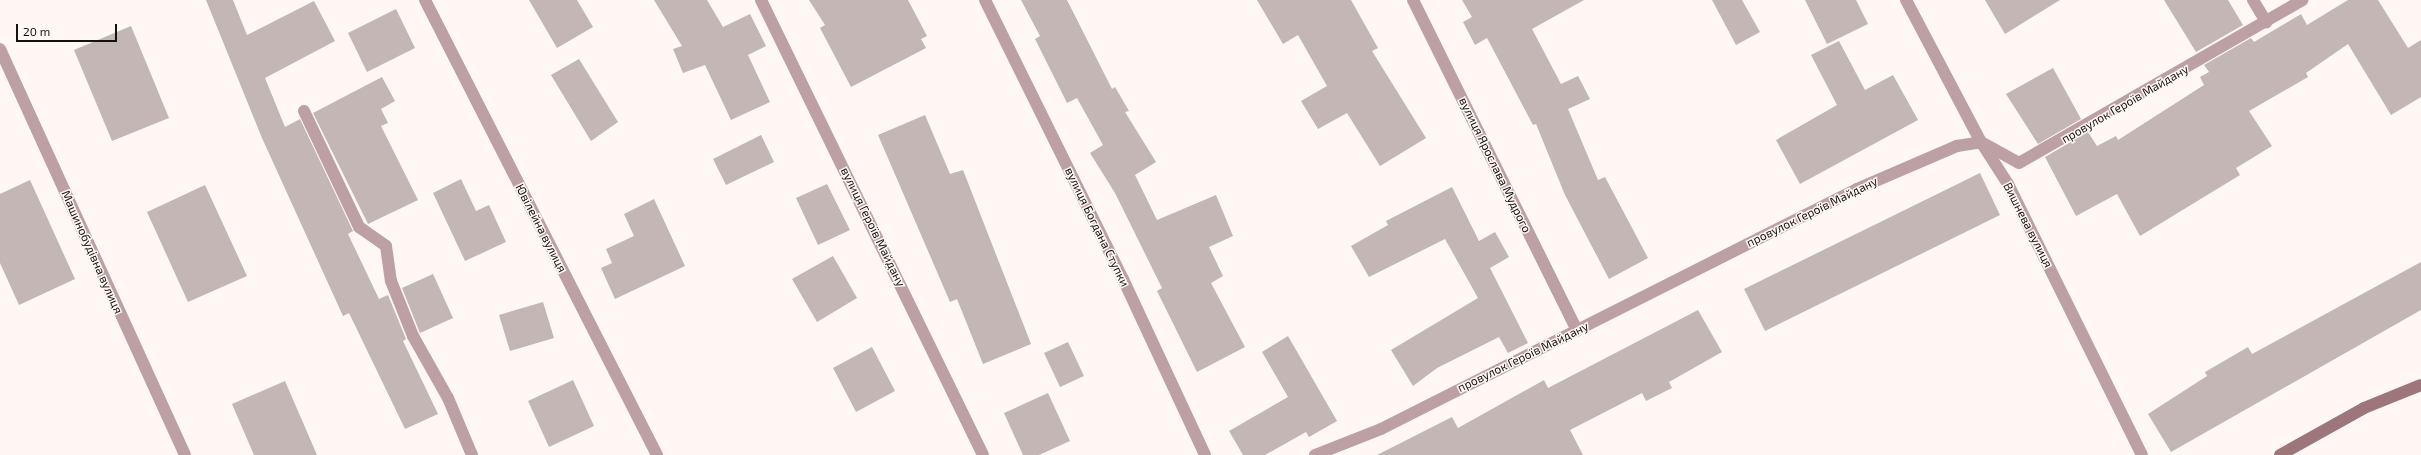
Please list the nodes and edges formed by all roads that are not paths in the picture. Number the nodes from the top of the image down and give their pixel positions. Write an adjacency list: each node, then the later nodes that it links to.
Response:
1 (425, 0): 16 (street, Ювілейна вулиця)
2 (762, 0): 17 (street, вулиця Героїв Майдану)
3 (985, 0): 18 (street, вулиця Богдана Ступки)
4 (1413, 0): 12 (street, вулиця Ярослава Мудрого)
5 (1906, 0): 11 (street, Вишнева вулиця)
6 (2254, 0): 8 (street)
7 (2302, 0): 8 (street, провулок Героїв Майдану)
8 (2266, 22): 11 (street, провулок Героїв Майдану)
9 (0, 49): 14 (street, Машинобудівна вулиця)
10 (304, 111): 15 (street)
11 (1982, 142): 12 (street, провулок Героїв Майдану); 20 (street, Вишнева вулиця)
12 (1577, 331): 19 (street, провулок Героїв Майдану)
13 (2421, 385): 21 (street)
14 (185, 455)
15 (472, 455)
16 (657, 455)
17 (983, 455)
18 (1205, 455)
19 (1315, 455)
20 (2142, 455)
21 (2280, 455)

